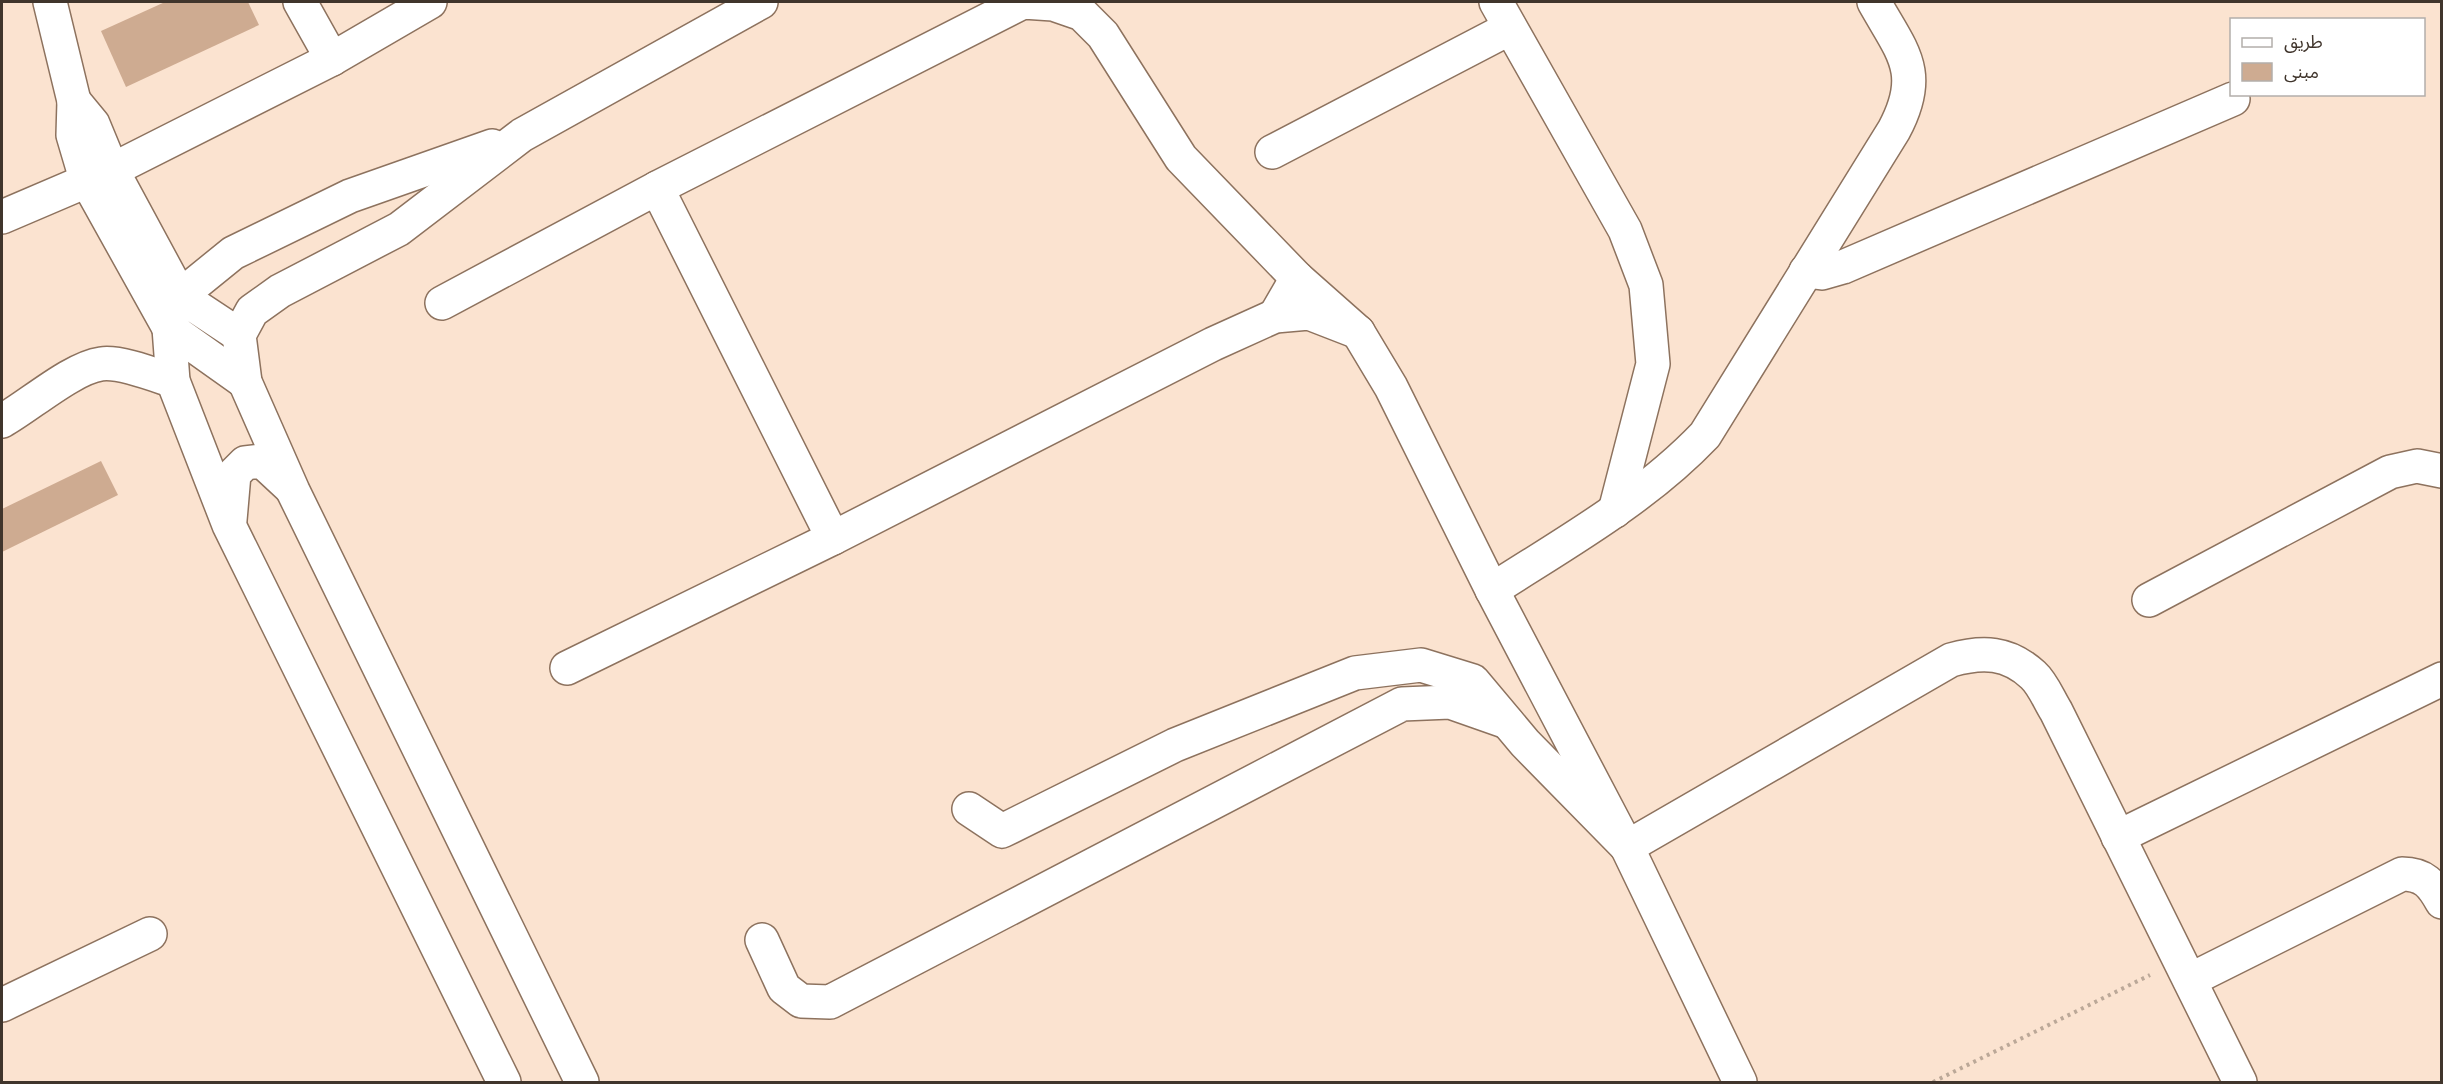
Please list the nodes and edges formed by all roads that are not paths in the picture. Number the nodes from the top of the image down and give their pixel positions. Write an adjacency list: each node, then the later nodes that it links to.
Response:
1 (50, 2): 11 (street)
2 (300, 2): 7 (street)
3 (430, 2): 7 (street)
4 (761, 2): 9 (street)
5 (1874, 2): 14 (street)
6 (1503, 15): 10 (street); 27 (street)
7 (332, 59): 11 (street)
8 (2233, 99): 14 (street)
9 (522, 135): 16 (street); 21 (street)
10 (1272, 152)
11 (99, 175): 13 (street); 16 (street); 19 (street)
12 (657, 188): 15 (street); 17 (street); 29 (street)
13 (2, 217)
14 (1806, 271): 27 (street)
15 (1297, 278): 18 (street); 20 (street)
16 (180, 296): 19 (street); 21 (street)
17 (442, 303)
18 (1275, 316): 20 (street); 29 (street)
19 (169, 328): 22 (street); 23 (street)
20 (1358, 332): 30 (street)
21 (239, 335): 23 (street)
22 (173, 381): 24 (street); 28 (street)
23 (245, 382): 26 (street)
24 (2, 421)
25 (2442, 471): 31 (street)
26 (293, 491): 28 (street); 44 (street)
27 (1615, 511): 30 (street)
28 (229, 525): 43 (street)
29 (833, 538): 32 (street)
30 (1492, 590): 37 (street)
31 (2149, 600)
32 (567, 668)
33 (2442, 679): 36 (street)
34 (1509, 723): 35 (street); 37 (street); 40 (street)
35 (969, 809)
36 (2118, 837): 37 (street); 41 (street)
37 (1627, 847): 45 (street)
38 (2442, 902): 41 (street)
39 (150, 934): 42 (street)
40 (762, 940)
41 (2185, 970): 46 (street)
42 (2, 1005)
43 (504, 1083)
44 (582, 1083)
45 (1740, 1083)
46 (2240, 1083)

